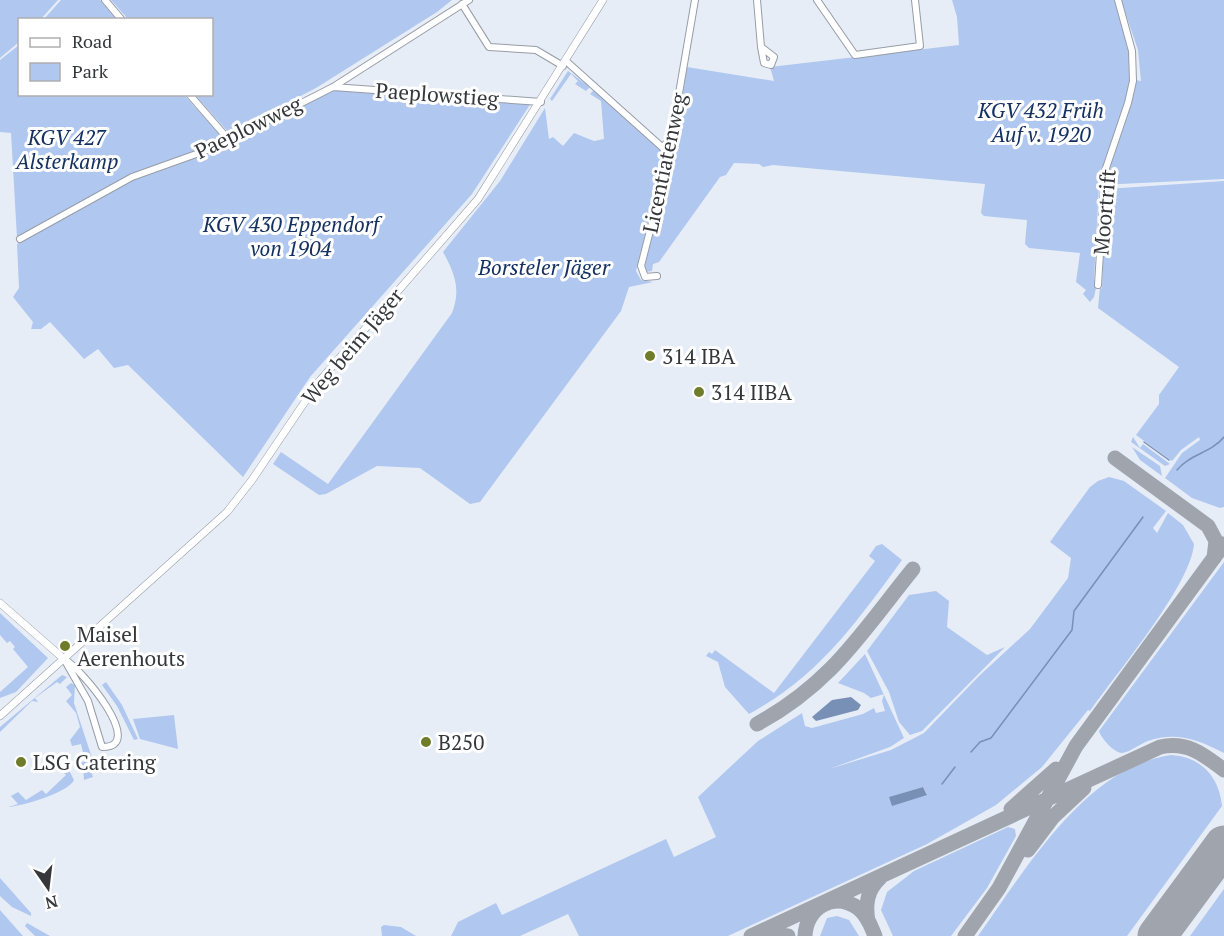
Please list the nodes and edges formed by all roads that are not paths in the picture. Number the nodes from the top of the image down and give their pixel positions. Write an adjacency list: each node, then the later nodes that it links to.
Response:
1 (105, 0): 10 (street)
2 (469, 0): 9 (street, Paeplowweg)
3 (603, 0): 12 (street, Weg beim Jäger)
4 (695, 0): 17 (street, Licentiatenweg)
5 (757, 0): 11 (street)
6 (818, 0): 7 (street)
7 (915, 0)
8 (1118, 0): 20 (street, Moortrift)
9 (462, 4): 12 (street); 13 (street, Paeplowweg)
10 (120, 18)
11 (761, 47)
12 (564, 64): 15 (street, Weg beim Jäger); 17 (street)
13 (333, 87): 15 (street, Paeplowstieg); 16 (street, Paeplowweg)
14 (191, 96): 16 (street)
15 (541, 102): 22 (street, Weg beim Jäger)
16 (229, 140): 18 (street, Paeplowweg)
17 (662, 147): 19 (street, Licentiatenweg)
18 (20, 239)
19 (657, 276)
20 (1098, 285)
21 (0, 603): 22 (street)
22 (64, 659): 22 (street); 23 (street, Weg beim Jäger)
23 (0, 716)

